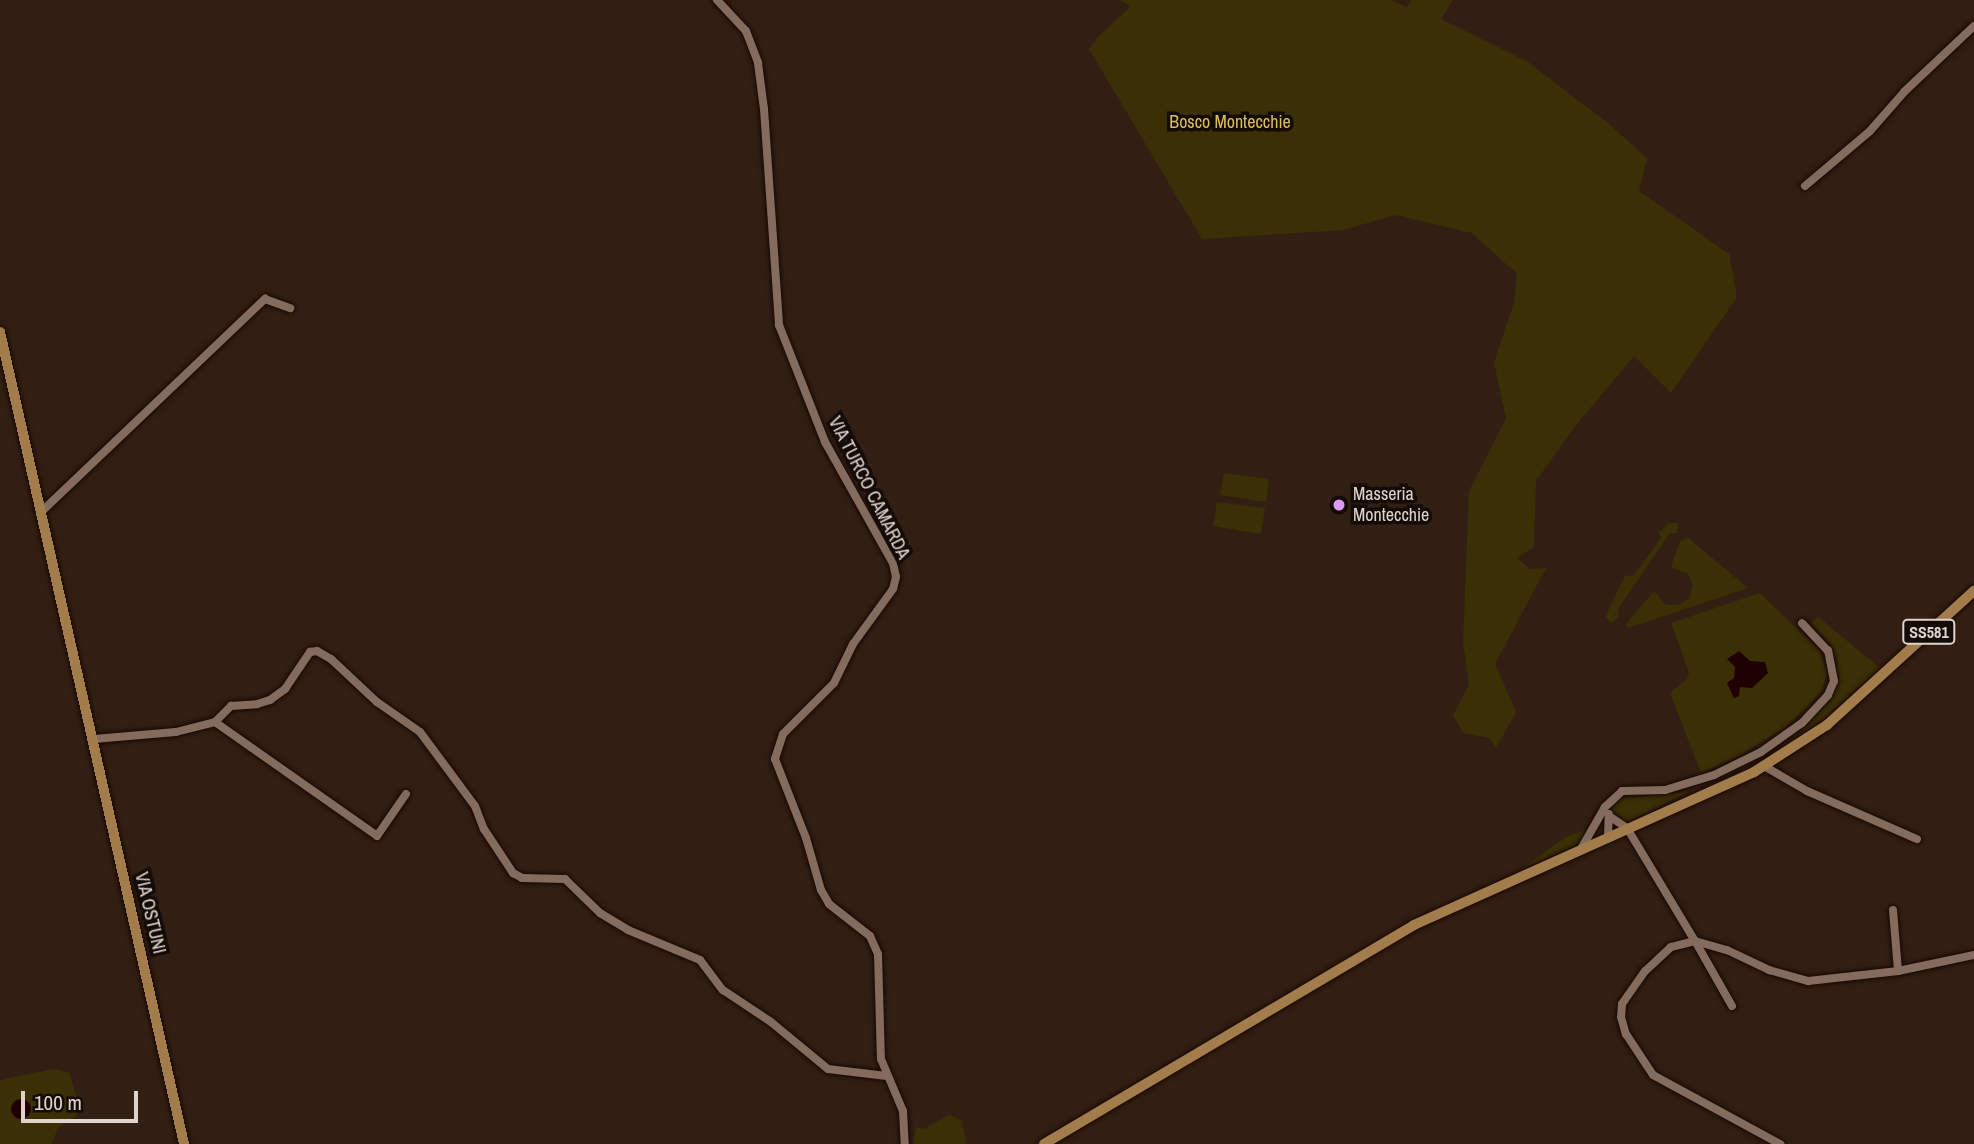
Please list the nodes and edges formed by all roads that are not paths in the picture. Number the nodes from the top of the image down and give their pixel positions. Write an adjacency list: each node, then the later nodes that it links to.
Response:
1 (717, 0): 25 (street, VIA TURCO CAMARDA)
2 (1974, 26): 3 (street)
3 (1805, 186)
4 (290, 308): 6 (street)
5 (0, 332): 6 (main road, VIA OSTUNI)
6 (40, 513): 10 (main road, VIA OSTUNI)
7 (1974, 591): 11 (main road, SS581)
8 (1802, 622): 13 (street)
9 (215, 722): 10 (street); 12 (street); 25 (street)
10 (94, 739): 26 (main road, VIA OSTUNI)
11 (1764, 766): 16 (main road); 18 (street)
12 (406, 794)
13 (1606, 806): 14 (street); 15 (street)
14 (1609, 816): 16 (street); 17 (street)
15 (1598, 823): 17 (street); 19 (street)
16 (1627, 828): 17 (main road); 21 (street)
17 (1608, 837): 19 (main road)
18 (1917, 839)
19 (1581, 849): 30 (main road)
20 (1893, 910): 23 (street)
21 (1695, 940): 23 (street); 24 (street); 31 (street)
22 (1974, 955): 23 (street)
23 (1898, 971)
24 (1732, 1006)
25 (887, 1076): 29 (street, VIA TURCO CAMARDA)
26 (182, 1128): 27 (main road); 28 (main road, VIA OSTUNI)
27 (178, 1144)
28 (184, 1144)
29 (905, 1144)
30 (1044, 1144)
31 (1780, 1144)

